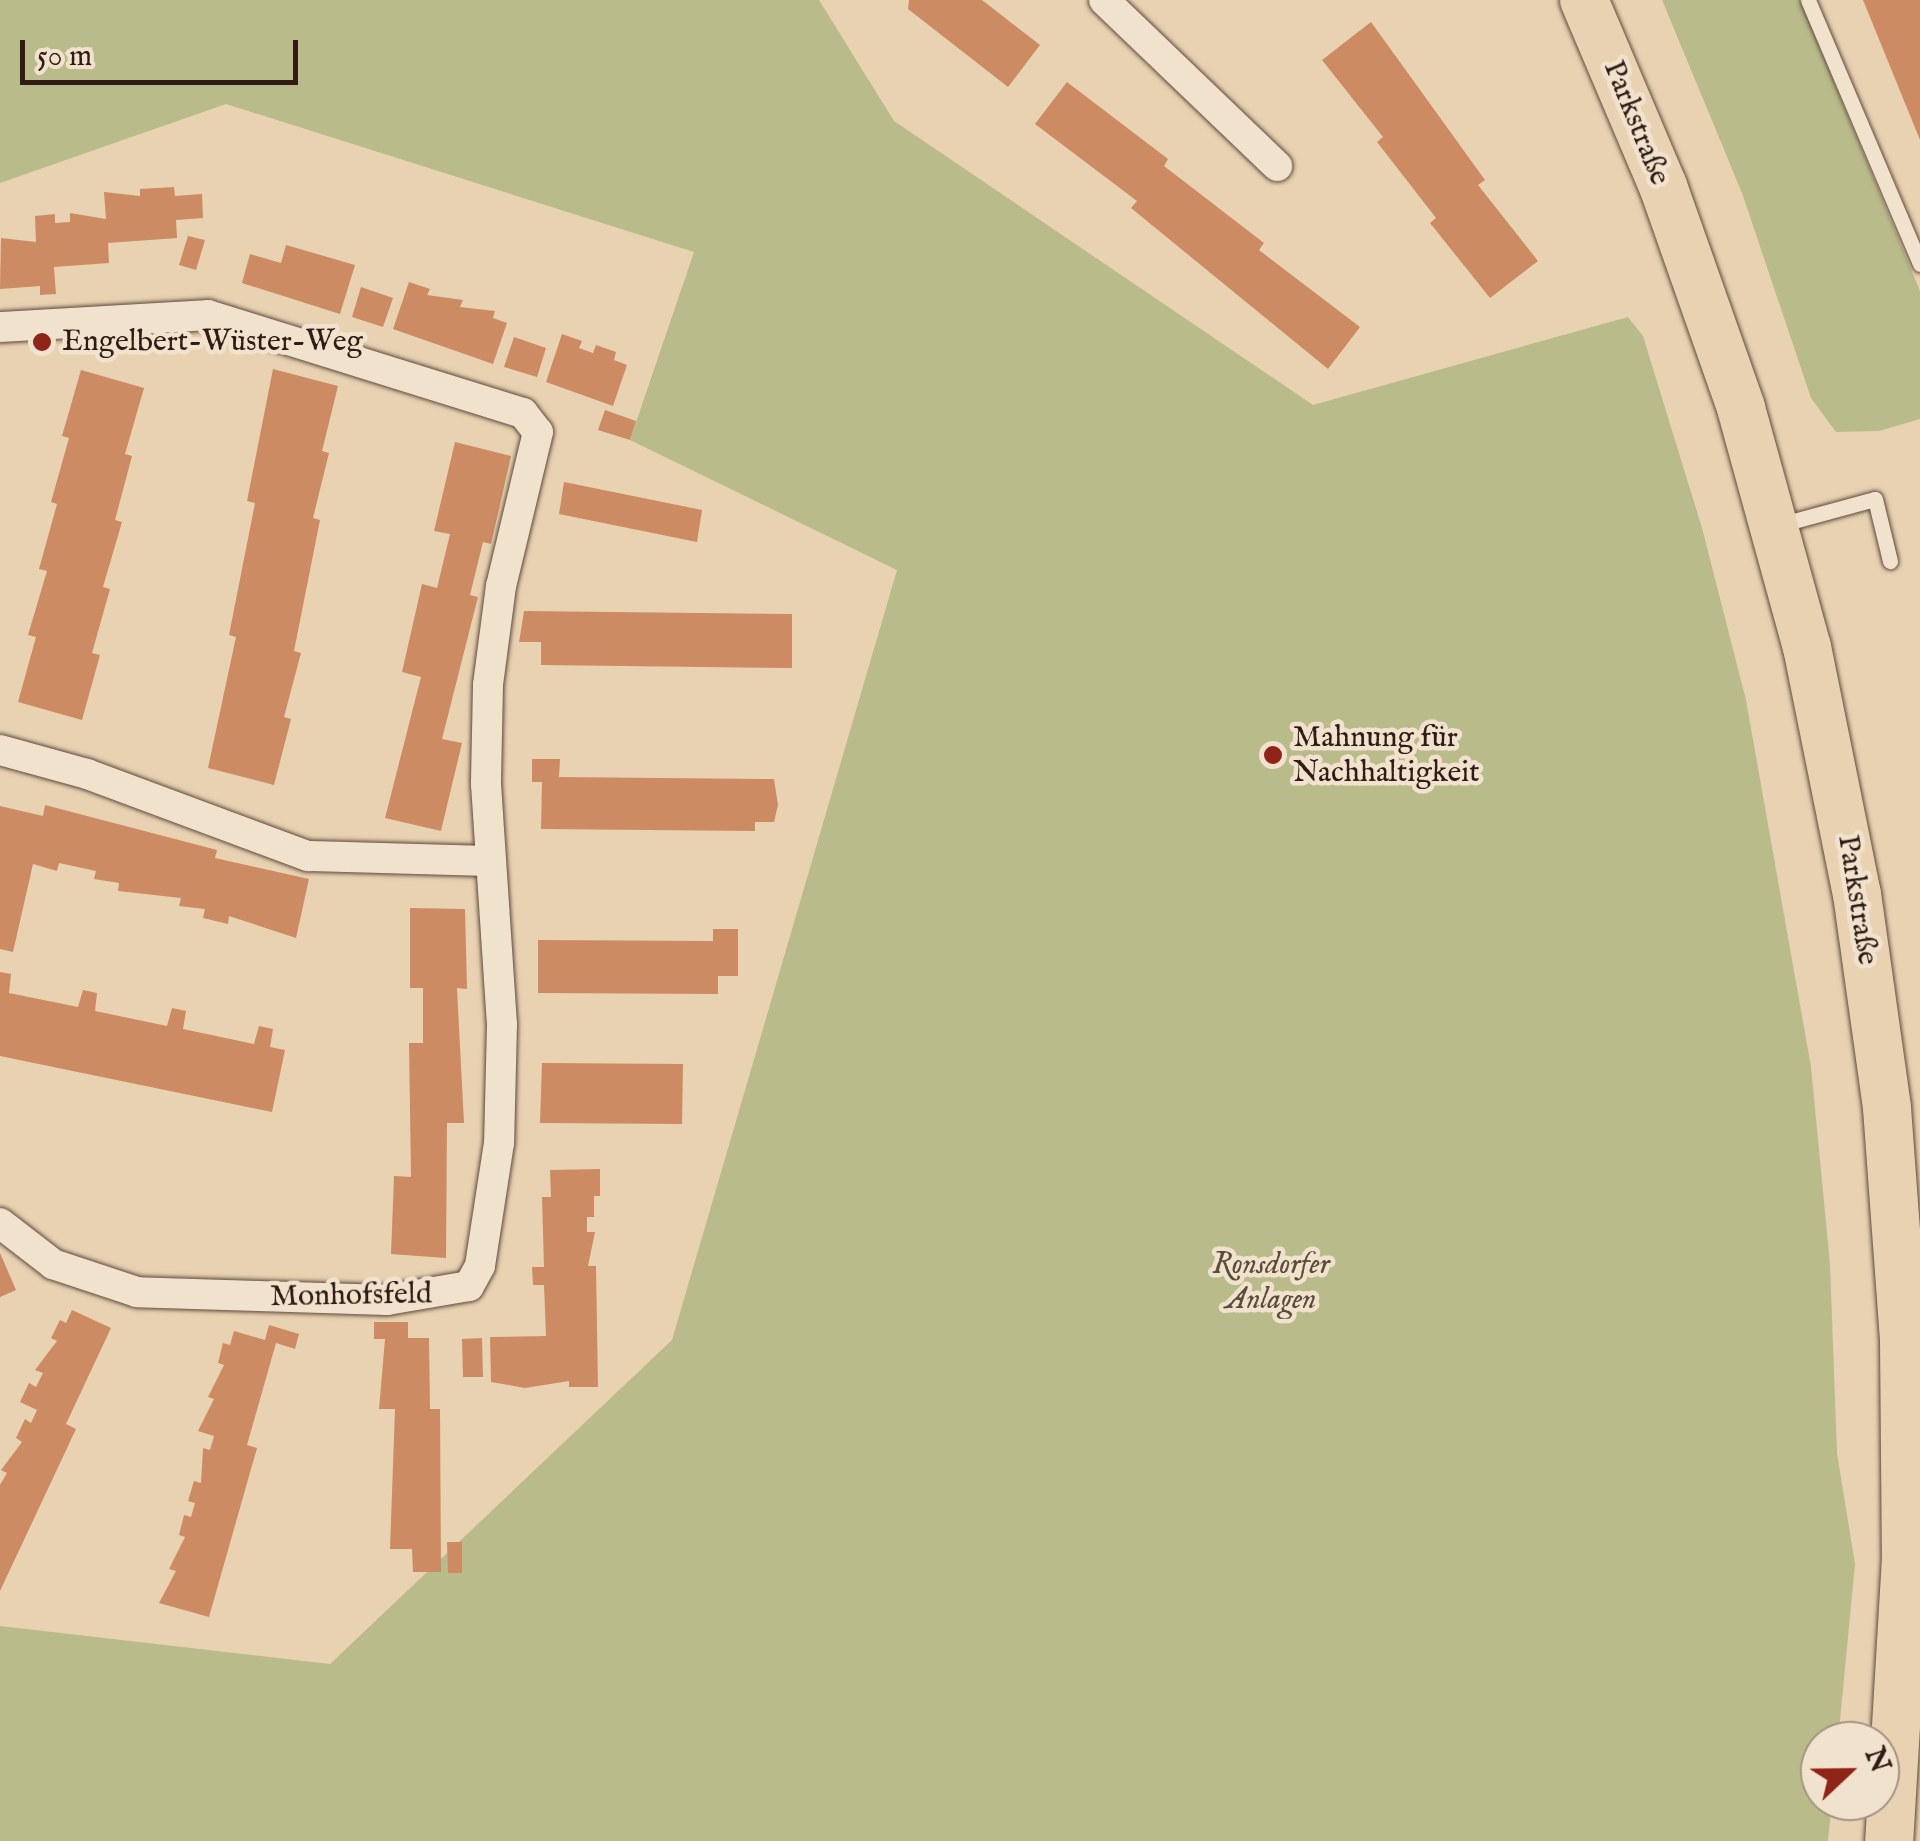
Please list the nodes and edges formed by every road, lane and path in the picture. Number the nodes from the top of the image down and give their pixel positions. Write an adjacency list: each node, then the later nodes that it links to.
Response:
1 (1104, 0): 4 (street)
2 (1584, 0): 7 (main road, Parkstraße)
3 (1808, 0): 5 (lane)
4 (1278, 166)
5 (1920, 264)
6 (0, 327): 10 (street, Monhofsfeld)
7 (1775, 526): 8 (lane); 12 (main road, Parkstraße)
8 (1890, 561)
9 (0, 750): 10 (street)
10 (491, 861): 11 (street, Monhofsfeld)
11 (0, 1223)
12 (1889, 1841)

